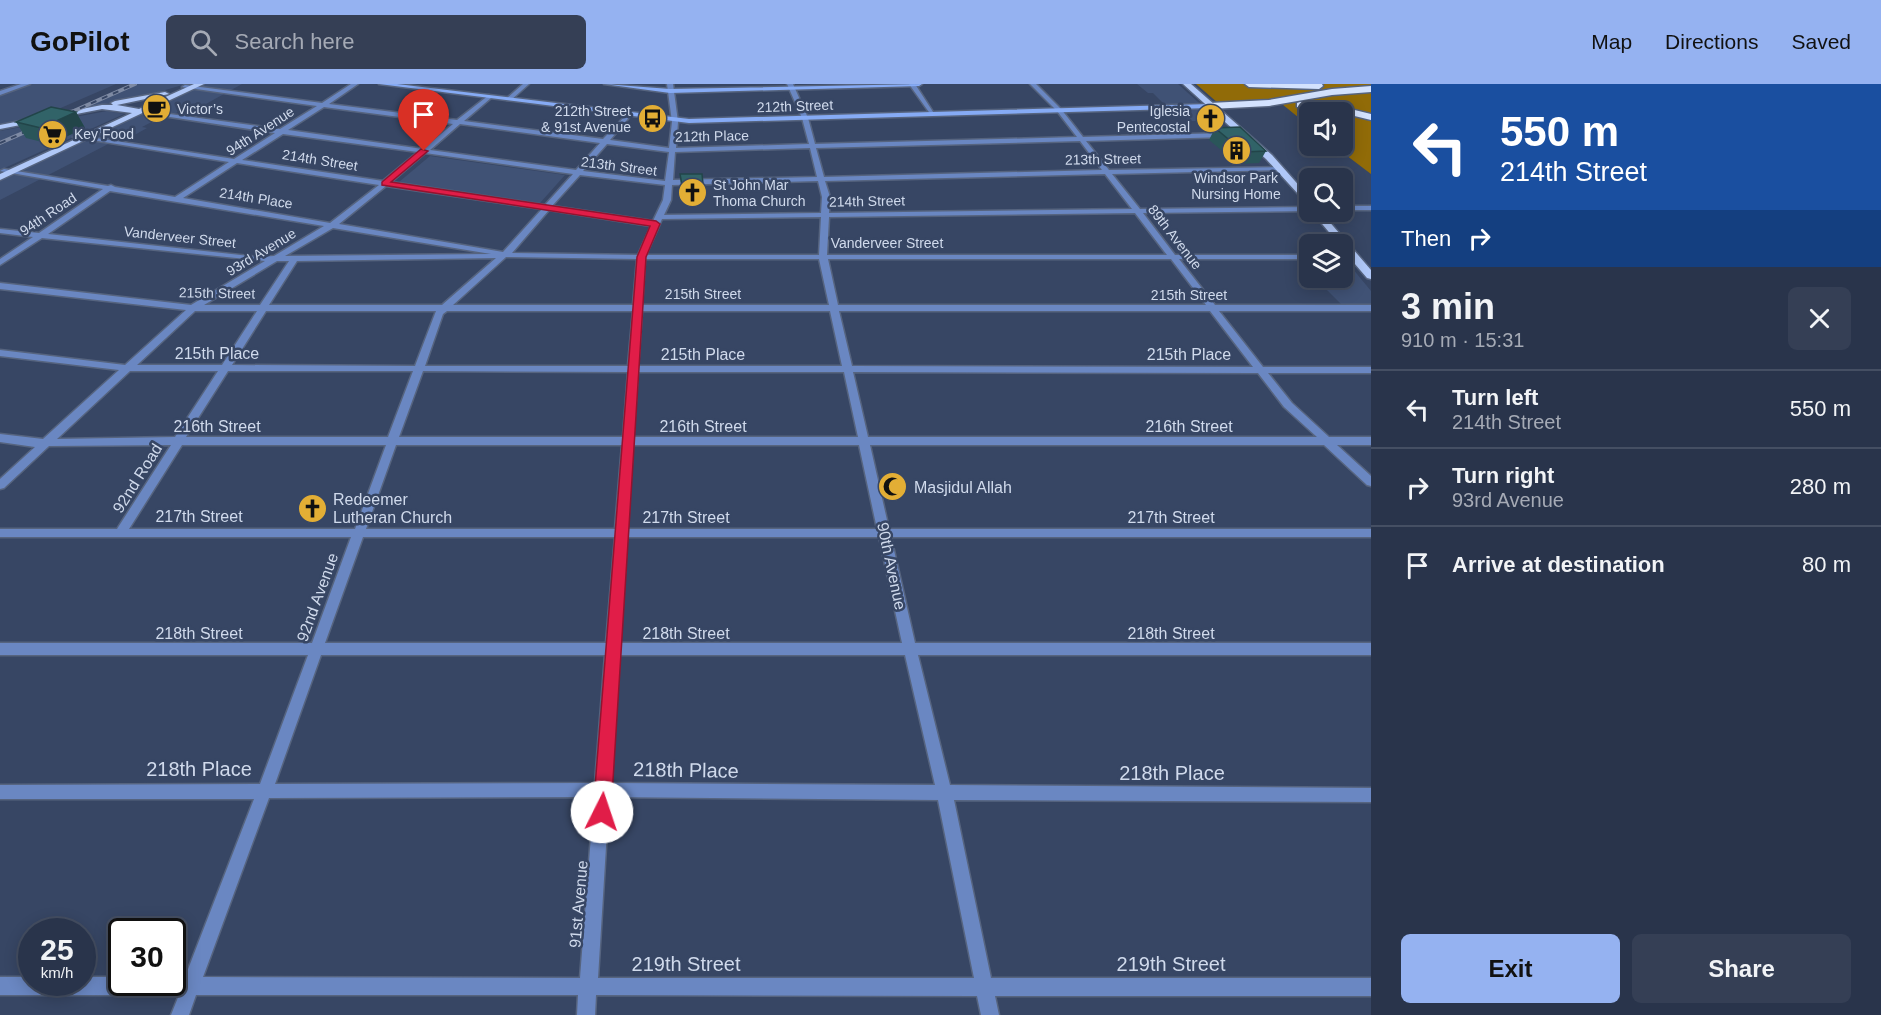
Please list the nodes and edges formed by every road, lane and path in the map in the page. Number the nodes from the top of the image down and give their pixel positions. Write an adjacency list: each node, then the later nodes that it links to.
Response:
1 (24, 84): 23 (street)
2 (200, 84): 18 (main road)
3 (355, 84): 29 (street, 94th Avenue)
4 (382, 84): 25 (main road, 212th Street)
5 (526, 84): 26 (street)
6 (607, 84): 15 (main road)
7 (638, 84): 21 (main road)
8 (813, 84): 20 (main road)
9 (912, 84): 10 (main road); 17 (main road); 36 (street)
10 (920, 84)
11 (1033, 84): 33 (street, 89th Avenue)
12 (1187, 84): 31 (main road)
13 (1249, 84): 14 (highway)
14 (1369, 84)
15 (627, 85): 21 (main road)
16 (834, 85): 17 (main road); 20 (main road)
17 (871, 85)
18 (189, 86): 24 (main road); 29 (street, 212th Place); 34 (main road)
19 (732, 86): 20 (main road); 21 (main road)
20 (791, 86): 38 (street, 90th Avenue)
21 (670, 88): 39 (street, 91st Avenue)
22 (1371, 89): 27 (highway)
23 (0, 93)
24 (171, 93): 32 (main road); 34 (main road)
25 (489, 97): 26 (main road, 212th Street); 40 (street, 93rd Avenue)
26 (509, 99): 35 (main road, 212th Street)
27 (1253, 104): 30 (highway); 31 (highway)
28 (1299, 104): 30 (highway)
29 (322, 105): 40 (street, 212th Place); 42 (street, 94th Avenue)
30 (1284, 105): 37 (highway)
31 (1210, 106): 33 (main road, 212th Street); 43 (main road)
32 (86, 110): 34 (main road); 41 (main road)
33 (1059, 111): 36 (main road, 212th Street); 45 (street, 89th Avenue)
34 (134, 112): 41 (main road); 42 (street, 213th Street); 44 (main road)
35 (629, 114): 39 (main road, 212th Street); 46 (street, 92nd Avenue)
36 (933, 114): 38 (main road, 212th Street)
37 (1371, 117)
38 (805, 118): 39 (main road, 212th Street); 47 (street, 90th Avenue)
39 (675, 120): 48 (street, 91st Avenue)
40 (458, 123): 46 (street, 212th Place); 49 (street, 93rd Avenue)
41 (0, 127)
42 (282, 131): 49 (street, 213th Street); 50 (street, 94th Avenue)
43 (1244, 135): 45 (street, 212th Place); 51 (main road)
44 (80, 138): 50 (street, 214th Street); 54 (main road)
45 (1081, 139): 47 (street, 212th Place); 52 (street, 89th Avenue)
46 (605, 142): 48 (street, 212th Place); 53 (street, 92nd Avenue)
47 (812, 146): 48 (street, 212th Place); 55 (street, 90th Avenue)
48 (672, 150): 56 (street, 91st Avenue)
49 (424, 151): 53 (street, 213th Street); 57 (street, 93rd Avenue)
50 (236, 161): 57 (street, 214th Street); 60 (street, 94th Avenue)
51 (1279, 168): 52 (street, 213th Street); 59 (main road)
52 (1105, 171): 55 (street, 213th Street); 65 (street, 89th Avenue)
53 (578, 172): 56 (street, 213th Street); 61 (street, 92nd Avenue)
54 (4, 173): 58 (street, 214th Place)
55 (820, 178): 56 (street, 213th Street); 66 (street, 90th Avenue)
56 (669, 183): 67 (street, 91st Avenue)
57 (384, 184): 61 (street, 214th Street); 69 (street, 93rd Avenue)
58 (111, 188): 60 (street, 214th Place); 71 (street, 94th Road)
59 (1299, 191)
60 (178, 198): 69 (street, 214th Place)
61 (547, 208): 67 (street, 214th Street); 73 (street, 92nd Avenue)
62 (1353, 208): 63 (street)
63 (1371, 208)
64 (1299, 209): 65 (street, 214th Street)
65 (1136, 211): 66 (street, 214th Street); 77 (street, 89th Avenue)
66 (824, 215): 67 (street, 214th Street); 76 (street, 90th Avenue)
67 (657, 220): 75 (street, 91st Avenue)
68 (1325, 222): 79 (main road)
69 (333, 224): 72 (street, 214th Place); 80 (street, 93rd Avenue)
70 (0, 231): 71 (street, Vanderveer Street)
71 (41, 235): 80 (street, Vanderveer Street); 82 (street, 94th Road)
72 (473, 246): 73 (street, 214th Place); 74 (street)
73 (504, 255): 74 (street, Vanderveer Street); 75 (street, Vanderveer Street); 87 (street, 92nd Avenue)
74 (465, 257): 81 (street, Vanderveer Street)
75 (641, 257): 76 (street, Vanderveer Street); 88 (street, 91st Avenue)
76 (823, 257): 77 (street, Vanderveer Street); 89 (street, 90th Avenue)
77 (1171, 257): 78 (street, Vanderveer Street); 90 (street, 89th Avenue)
78 (1299, 257)
79 (1355, 257): 83 (main road)
80 (278, 258): 81 (street, Vanderveer Street); 85 (street, 93rd Avenue)
81 (295, 258): 86 (street, 92nd Road)
82 (0, 263)
83 (1371, 276)
84 (0, 286): 85 (street, 215th Street)
85 (193, 308): 86 (street, 215th Street); 93 (street, 93rd Avenue)
86 (262, 308): 87 (street, 215th Street); 94 (street, 92nd Road)
87 (444, 308): 88 (street, 215th Street); 95 (street, 92nd Avenue)
88 (637, 308): 89 (street, 215th Street); 97 (street, 91st Avenue)
89 (834, 308): 90 (street, 215th Street); 96 (street, 90th Avenue)
90 (1212, 308): 91 (street, 215th Street); 98 (street, 89th Avenue)
91 (1371, 308)
92 (0, 353): 93 (street, 215th Place)
93 (126, 368): 94 (street, 215th Place); 107 (street, 93rd Avenue)
94 (224, 368): 95 (street, 215th Place); 101 (street, 92nd Road)
95 (418, 368): 97 (street, 215th Place); 102 (street, 92nd Avenue)
96 (848, 368): 97 (street, 215th Place); 98 (street, 215th Place); 104 (street, 90th Avenue)
97 (633, 369): 103 (street, 91st Avenue)
98 (1259, 369): 99 (street, 215th Place); 105 (street, 89th Avenue)
99 (1371, 370)
100 (0, 438): 107 (street, 216th Street)
101 (178, 441): 102 (street, 216th Street); 107 (street, 216th Street); 111 (street, 92nd Road)
102 (392, 441): 103 (street, 216th Street); 112 (street, 92nd Avenue)
103 (628, 441): 104 (street, 216th Street); 113 (street, 91st Avenue)
104 (864, 441): 105 (street, 216th Street); 114 (street, 90th Avenue)
105 (1326, 441): 106 (street, 216th Street); 108 (street, 89th Avenue)
106 (1371, 441)
107 (46, 442): 109 (street, 93rd Avenue)
108 (1371, 482)
109 (0, 485)
110 (0, 533): 111 (street, 217th Street)
111 (120, 533): 112 (street, 217th Street)
112 (358, 533): 113 (street, 217th Street); 117 (street, 92nd Avenue)
113 (621, 533): 114 (street, 217th Street); 118 (street, 91st Avenue)
114 (885, 533): 115 (street, 217th Street); 119 (street, 90th Avenue)
115 (1371, 533)
116 (0, 649): 117 (street, 218th Street)
117 (315, 649): 118 (street, 218th Street); 121 (street, 92nd Avenue)
118 (612, 649): 119 (street, 218th Street); 122 (street, 91st Avenue)
119 (910, 649): 120 (street, 218th Street); 124 (street, 90th Avenue)
120 (1371, 650)
121 (265, 790): 122 (street, 218th Place); 123 (street, 218th Place); 128 (street, 92nd Avenue)
122 (604, 790): 124 (street, 218th Place); 127 (street, 91st Avenue)
123 (0, 792)
124 (945, 794): 125 (street, 218th Place); 129 (street, 90th Avenue)
125 (1371, 795)
126 (0, 986): 128 (street, 219th Street)
127 (588, 986): 128 (street, 219th Street); 129 (street, 219th Street); 132 (street, 91st Avenue)
128 (190, 987): 131 (street, 92nd Avenue)
129 (984, 987): 130 (street, 219th Street); 133 (street, 90th Avenue)
130 (1371, 987)
131 (180, 1015)
132 (586, 1015)
133 (990, 1015)

